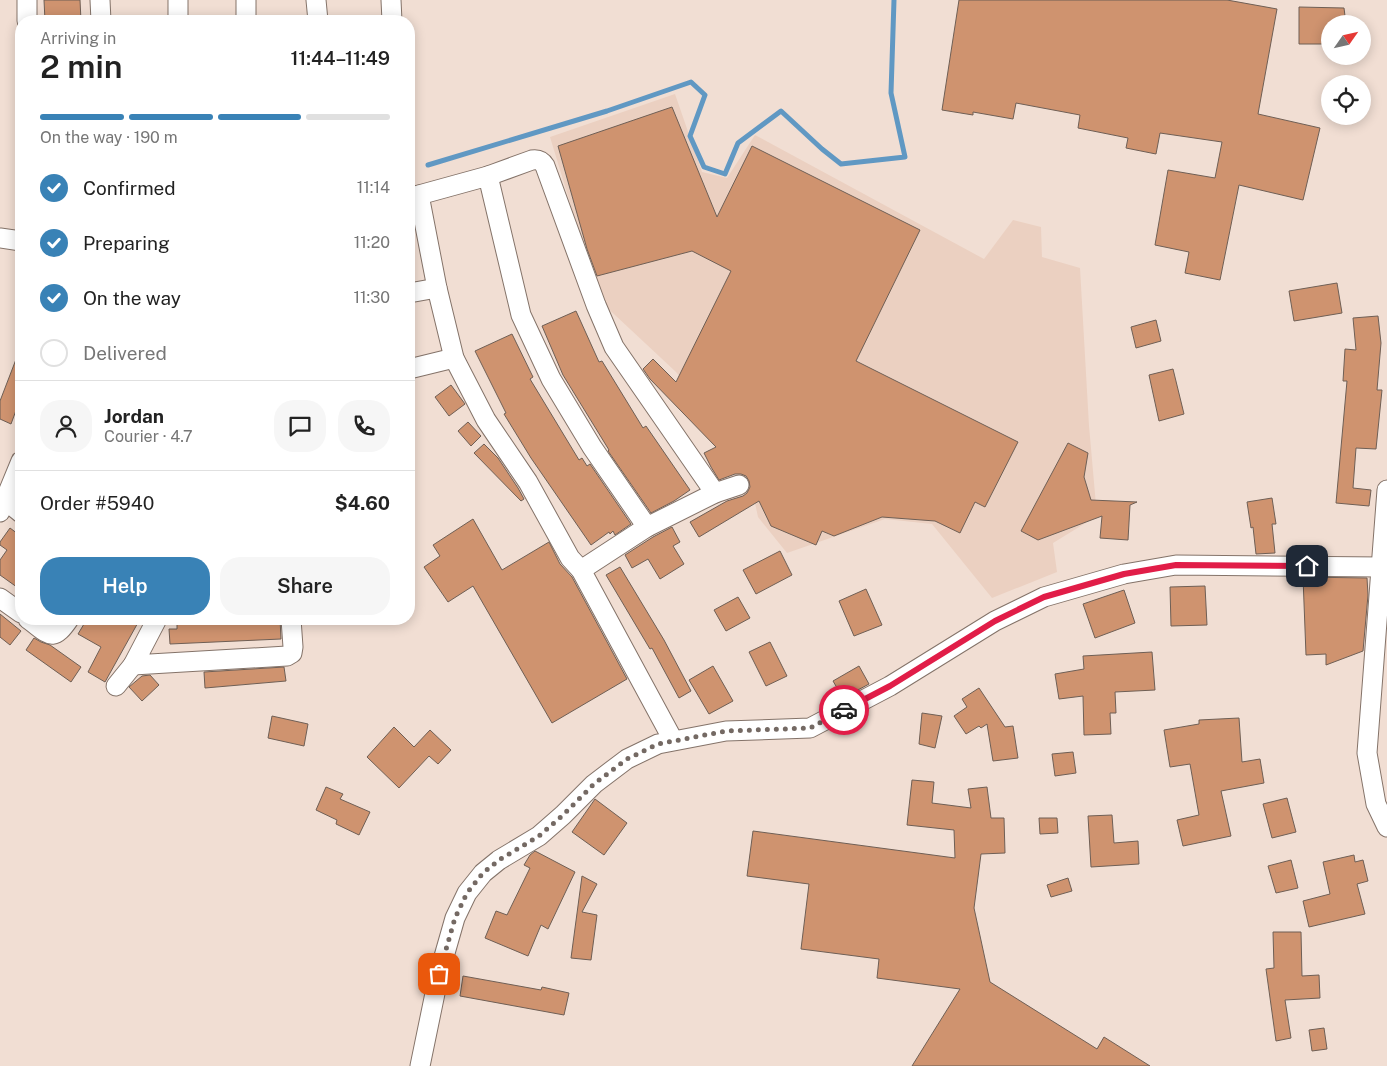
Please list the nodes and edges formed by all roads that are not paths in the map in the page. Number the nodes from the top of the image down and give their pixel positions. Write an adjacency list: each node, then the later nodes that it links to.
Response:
1 (27, 0): 7 (street)
2 (100, 0): 8 (street)
3 (178, 0): 9 (street)
4 (246, 0): 10 (street)
5 (316, 0): 11 (street)
6 (391, 0): 12 (street)
7 (27, 15)
8 (101, 15)
9 (178, 15)
10 (246, 15)
11 (317, 15)
12 (392, 15)
13 (488, 176): 14 (street); 25 (street); 28 (street)
14 (415, 197)
15 (415, 201): 18 (street)
16 (0, 238): 17 (street)
17 (15, 240)
18 (437, 288): 19 (street); 20 (street)
19 (415, 292)
20 (454, 358): 21 (street); 30 (street)
21 (415, 368)
22 (15, 475): 26 (street)
23 (740, 485): 25 (street)
24 (1387, 490): 29 (street)
25 (715, 493): 28 (street)
26 (2, 506): 27 (street)
27 (15, 511)
28 (647, 527): 30 (street)
29 (1382, 567): 39 (street); 40 (street)
30 (581, 570): 39 (street)
31 (0, 598): 32 (street)
32 (15, 609)
33 (37, 625): 34 (street)
34 (65, 625)
35 (154, 625): 37 (street)
36 (291, 625): 37 (street)
37 (133, 665): 38 (street)
38 (116, 686)
39 (673, 740): 41 (street)
40 (1387, 827)
41 (420, 1066)

